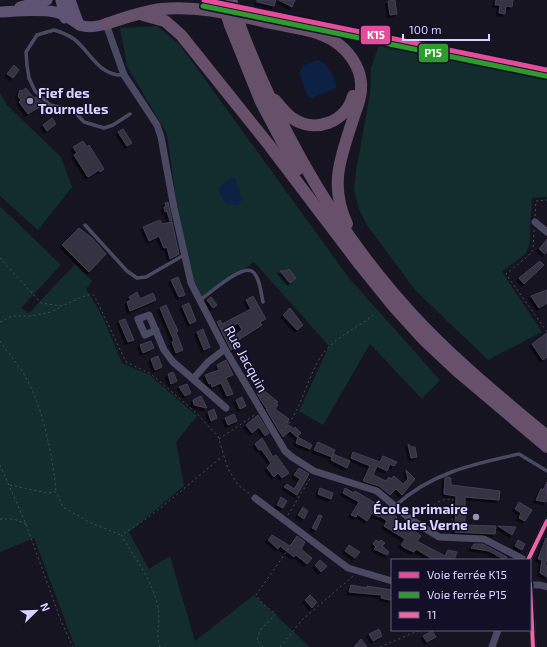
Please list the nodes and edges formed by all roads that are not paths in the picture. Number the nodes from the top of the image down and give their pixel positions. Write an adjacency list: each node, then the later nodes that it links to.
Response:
1 (47, 0): 7 (main road)
2 (61, 0): 7 (main road)
3 (70, 0): 9 (main road)
4 (222, 0): 10 (highway, bridge)
5 (231, 0): 10 (highway, bridge)
6 (137, 16): 8 (highway); 11 (highway); 16 (highway); 19 (highway)
7 (65, 18): 9 (main road)
8 (106, 24): 9 (main road); 12 (street, Rue Jacquin)
9 (79, 25)
10 (235, 25): 11 (highway); 16 (highway)
11 (258, 72): 19 (highway)
12 (124, 75): 13 (lane); 18 (street, Rue Jacquin)
13 (130, 114)
14 (535, 222): 17 (street)
15 (85, 226): 18 (lane)
16 (332, 227): 27 (highway)
17 (547, 232)
18 (184, 255): 20 (street, Rue Jacquin)
19 (368, 262): 26 (highway)
20 (199, 301): 21 (lane); 23 (street, Rue Jacquin)
21 (264, 302)
22 (156, 330): 24 (street)
23 (225, 349): 24 (street); 30 (street, Rue Jacquin)
24 (193, 379): 25 (street)
25 (226, 408)
26 (547, 436)
27 (547, 447)
28 (547, 471): 30 (lane)
29 (255, 498): 34 (street)
30 (395, 506): 32 (street, Rue Jacquin)
31 (547, 521): 33 (street)
32 (522, 559)
33 (528, 559)
34 (391, 581)
35 (531, 585): 36 (street)
36 (547, 587)
37 (531, 606): 40 (street)
38 (498, 631): 39 (street)
39 (492, 647)
40 (533, 647)

